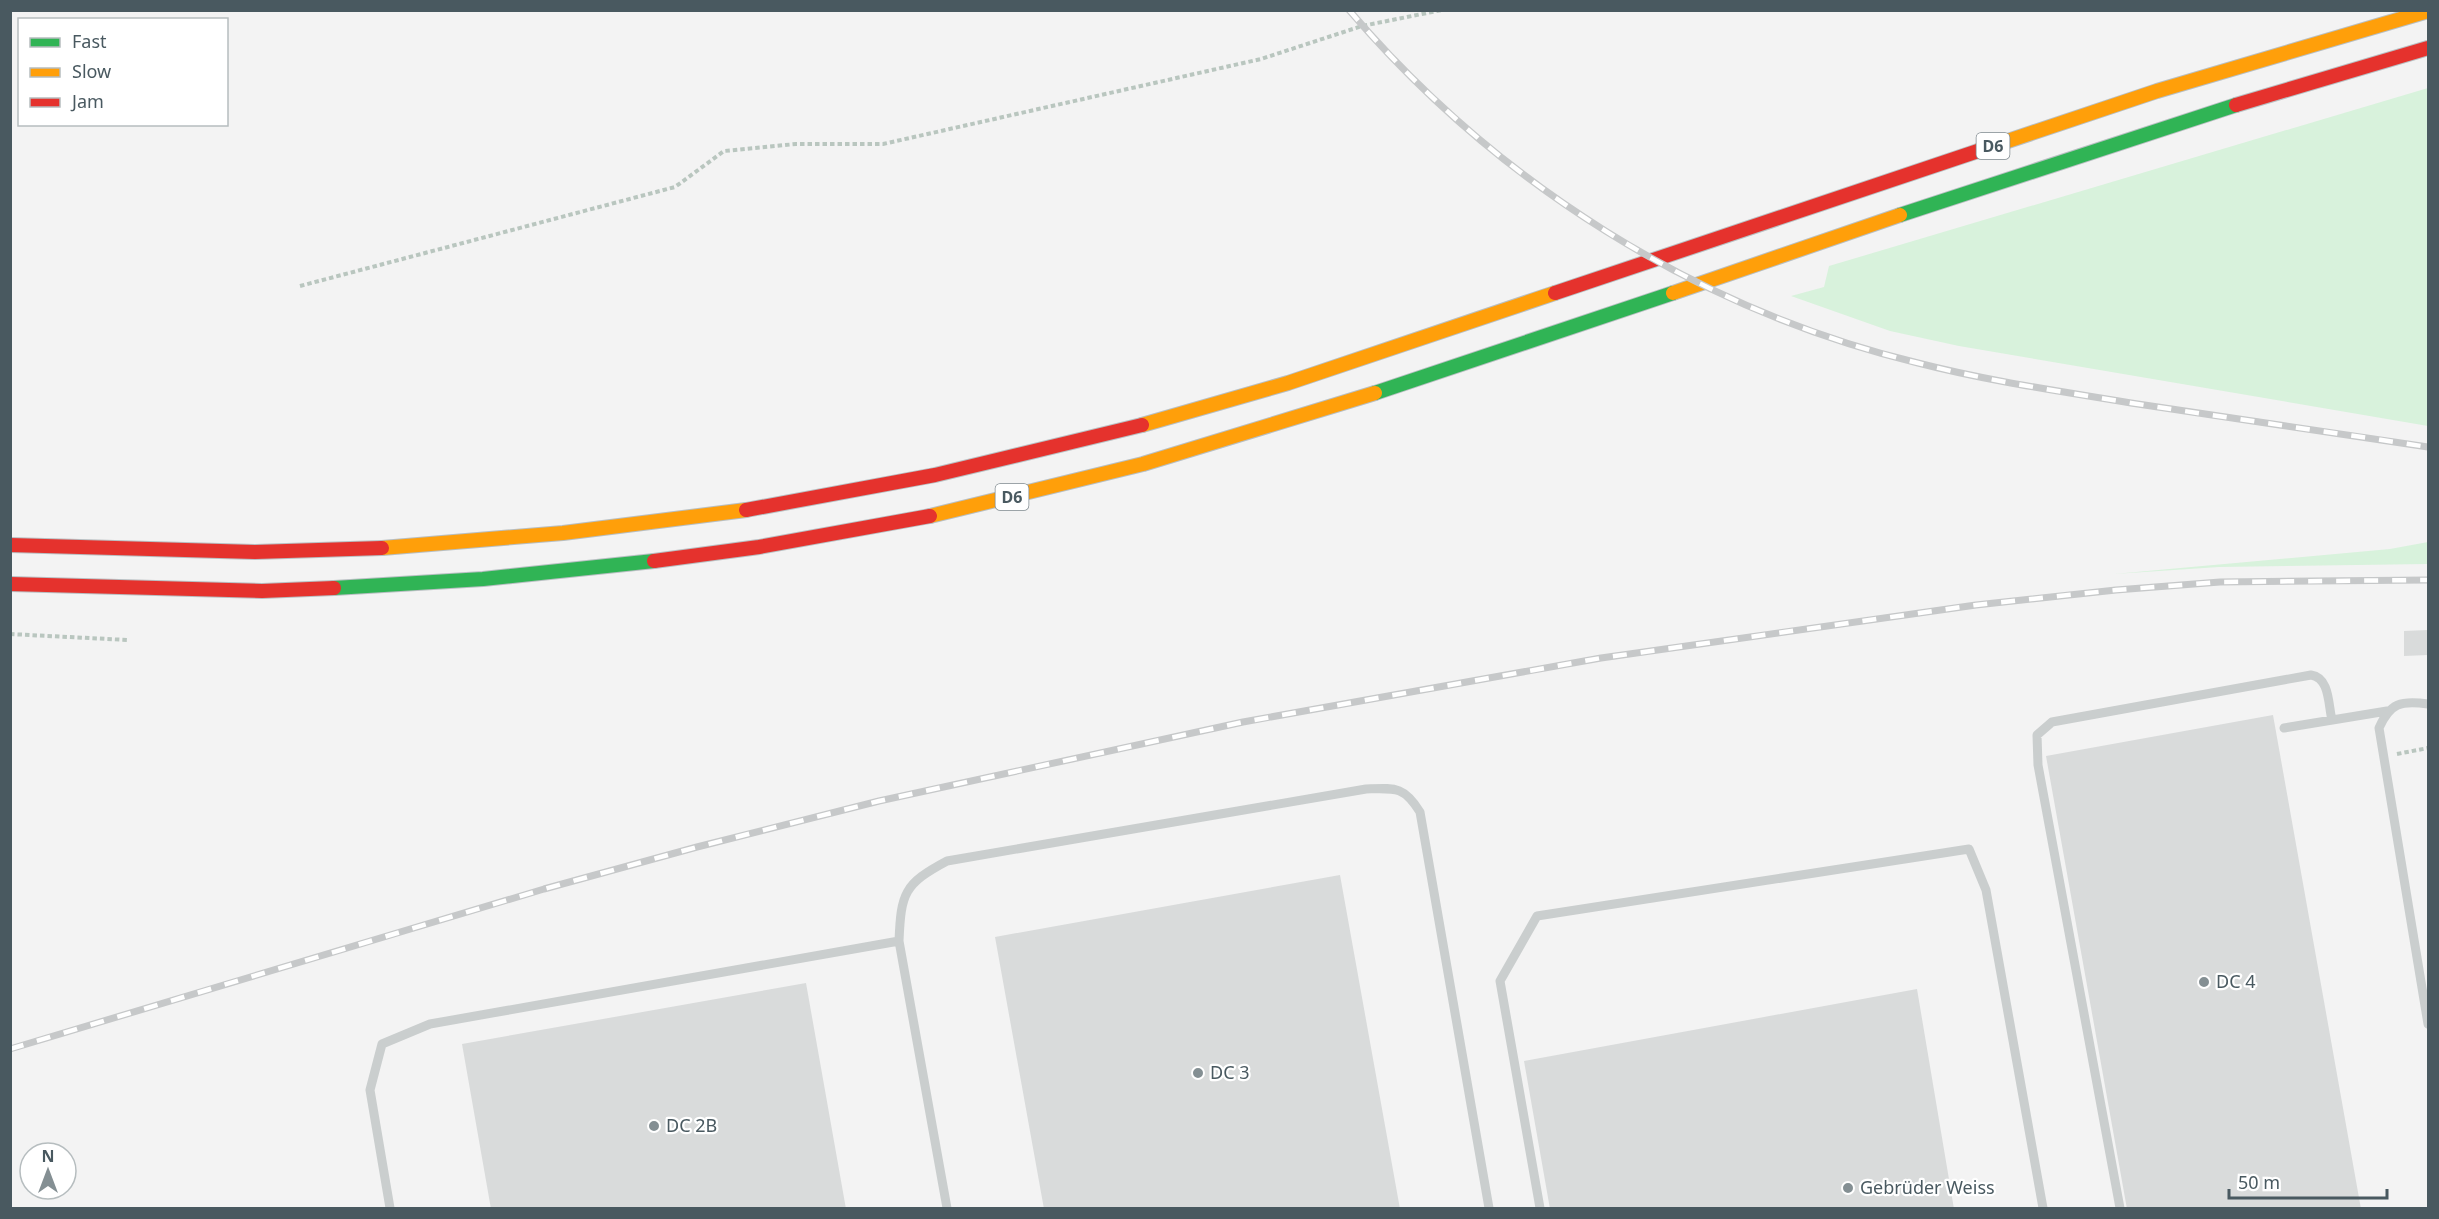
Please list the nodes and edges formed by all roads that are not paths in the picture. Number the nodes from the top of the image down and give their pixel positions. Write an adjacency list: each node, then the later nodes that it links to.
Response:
1 (2428, 11): 3 (highway, D6)
2 (2428, 48): 4 (highway, D6)
3 (10, 545)
4 (10, 584)
5 (2428, 704): 6 (lane)
6 (2387, 711): 7 (lane); 10 (lane)
7 (2331, 720): 8 (lane); 16 (lane)
8 (2284, 728)
9 (899, 941): 11 (lane); 12 (lane); 13 (lane)
10 (2428, 1024)
11 (390, 1209)
12 (947, 1209)
13 (1489, 1209)
14 (1540, 1209): 15 (lane)
15 (2043, 1209)
16 (2120, 1209)

